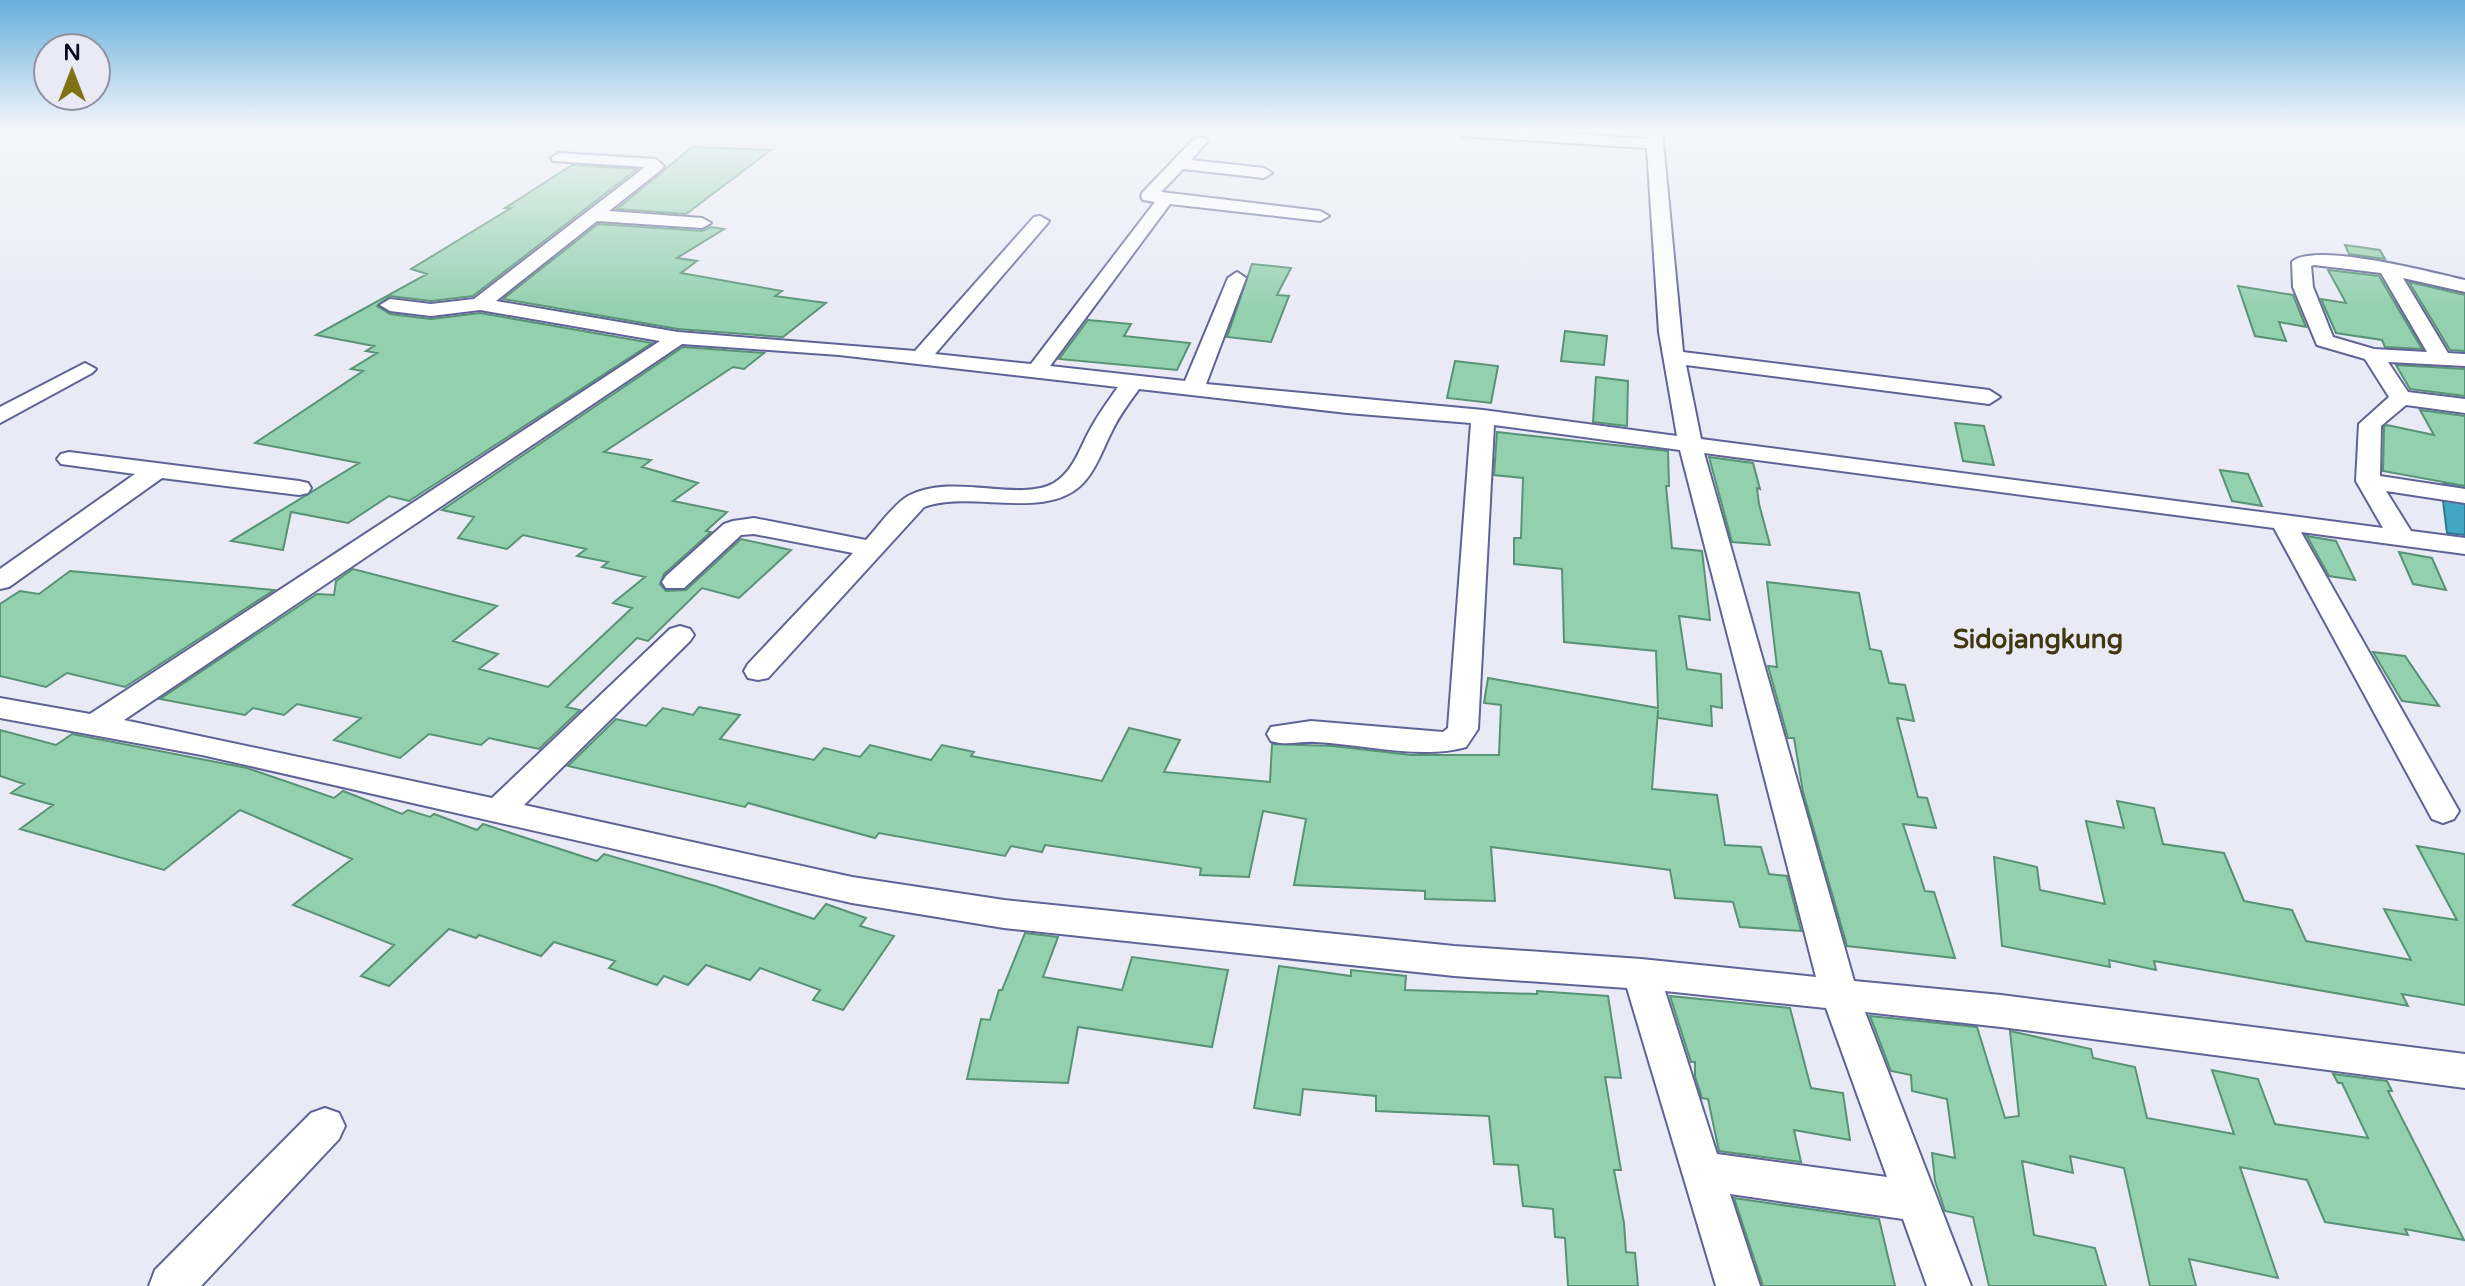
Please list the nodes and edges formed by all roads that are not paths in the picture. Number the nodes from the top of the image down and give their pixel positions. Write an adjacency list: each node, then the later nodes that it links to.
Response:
1 (622, 191): 5 (street)
2 (1154, 191): 4 (street)
3 (1659, 191): 17 (street)
4 (1166, 198): 6 (street); 21 (street)
5 (590, 215): 8 (street); 12 (street)
6 (1320, 216)
7 (1040, 221): 18 (street)
8 (702, 223)
9 (2388, 269): 11 (street); 15 (street); 16 (street)
10 (1237, 278): 23 (street)
11 (2465, 286)
12 (480, 304): 13 (street); 14 (street)
13 (390, 305)
14 (678, 338): 18 (street); 44 (street)
15 (2373, 355): 16 (street); 25 (street)
16 (2440, 356): 19 (street)
17 (1673, 357): 24 (street); 29 (street)
18 (920, 358): 21 (street)
19 (2465, 360)
20 (85, 369): 27 (street)
21 (1037, 370): 22 (street)
22 (1133, 382): 23 (street); 38 (street)
23 (1193, 389): 28 (street)
24 (1989, 397)
25 (2401, 398): 26 (street); 32 (street)
26 (2465, 406)
27 (0, 416)
28 (1483, 417): 29 (street); 45 (street)
29 (1690, 443): 35 (street); 49 (street)
30 (69, 459): 31 (street)
31 (157, 470): 33 (street); 39 (street)
32 (2368, 481): 34 (street); 36 (street)
33 (299, 488)
34 (2465, 496)
35 (2283, 522): 36 (street); 47 (street)
36 (2402, 538): 37 (street)
37 (2465, 546)
38 (873, 549): 40 (street); 42 (street)
39 (0, 581)
40 (675, 582)
41 (680, 635): 46 (street)
42 (758, 671)
43 (0, 708): 44 (street)
44 (97, 724): 46 (street)
45 (1282, 734)
46 (499, 810): 48 (street)
47 (2443, 811)
48 (1641, 974): 49 (street); 52 (street)
49 (1839, 993): 50 (street); 53 (street)
50 (2465, 1071)
51 (325, 1126): 54 (street)
52 (1702, 1171): 53 (street); 55 (street)
53 (1916, 1201): 56 (street)
54 (171, 1286)
55 (1738, 1286)
56 (1949, 1286)

